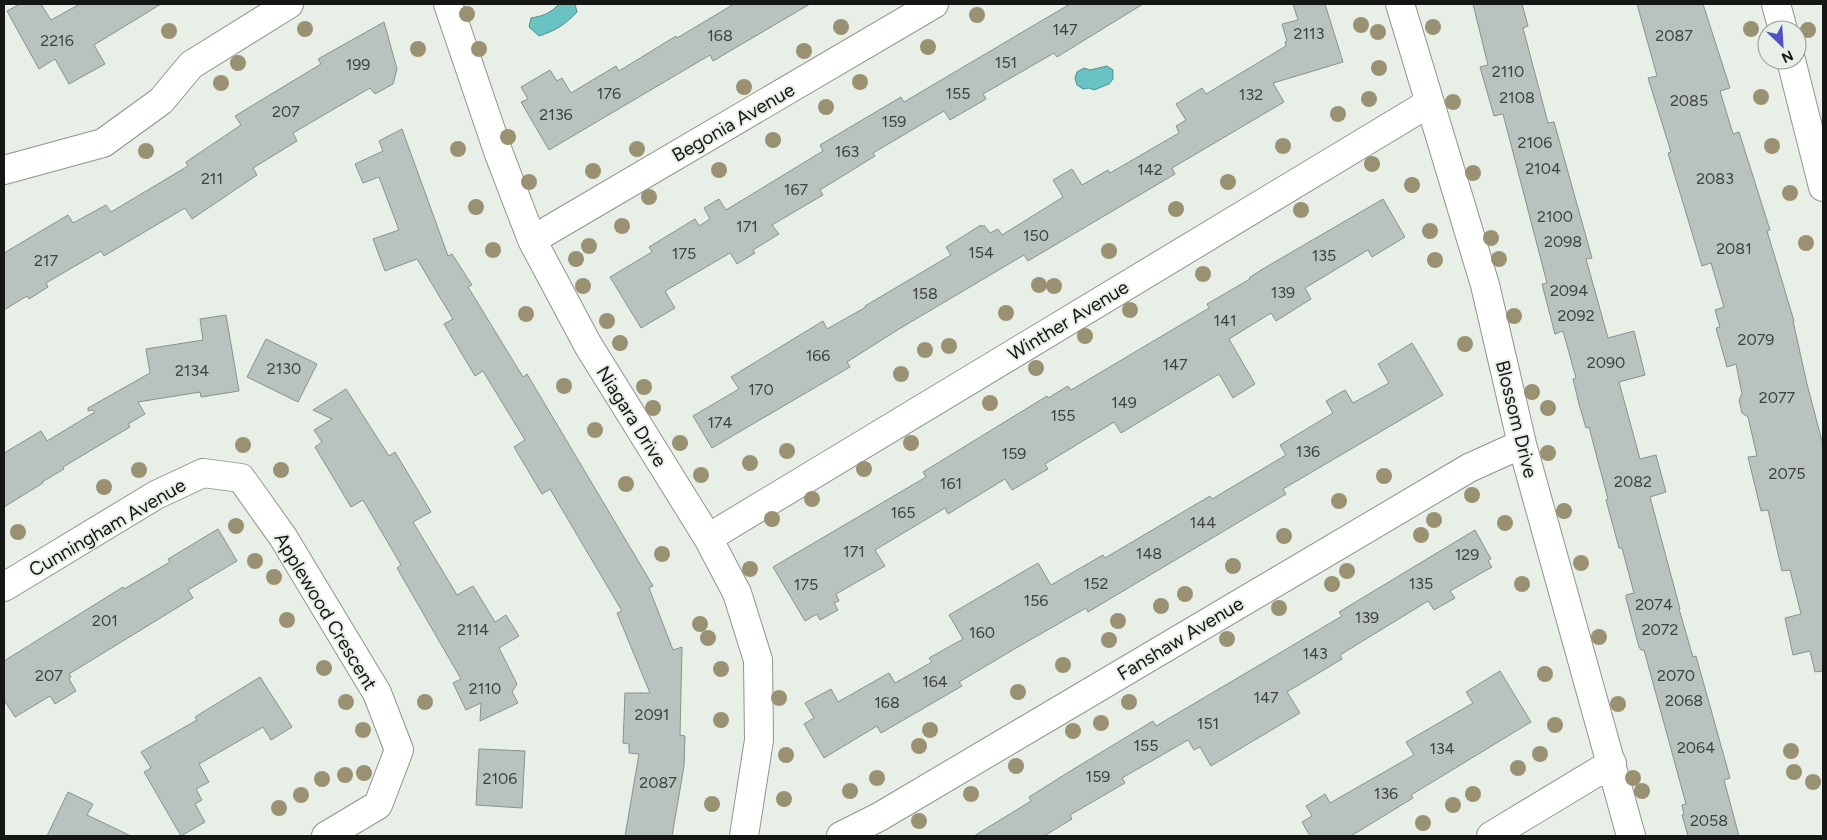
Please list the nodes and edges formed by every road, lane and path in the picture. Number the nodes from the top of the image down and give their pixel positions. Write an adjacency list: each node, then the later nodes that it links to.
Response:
1 (289, 4): 9 (street)
2 (448, 4): 11 (street, Niagara Drive)
3 (934, 4): 11 (street, Begonia Avenue)
4 (1400, 4): 8 (street, Blossom Drive)
5 (1776, 4): 6 (street)
6 (1780, 20)
7 (1794, 70): 10 (street)
8 (1429, 103): 12 (street, Blossom Drive); 14 (street, Winther Avenue)
9 (4, 170)
10 (1823, 187)
11 (532, 240): 14 (street, Niagara Drive)
12 (1522, 444): 16 (street, Blossom Drive); 19 (street, Fanshaw Avenue)
13 (241, 478): 15 (street, Cunningham Avenue); 17 (street, Applewood Crescent)
14 (708, 538): 18 (street, Niagara Drive)
15 (4, 587)
16 (1612, 763): 20 (street); 21 (street, Blossom Drive)
17 (326, 836)
18 (744, 836)
19 (841, 836)
20 (1491, 836)
21 (1631, 836)

